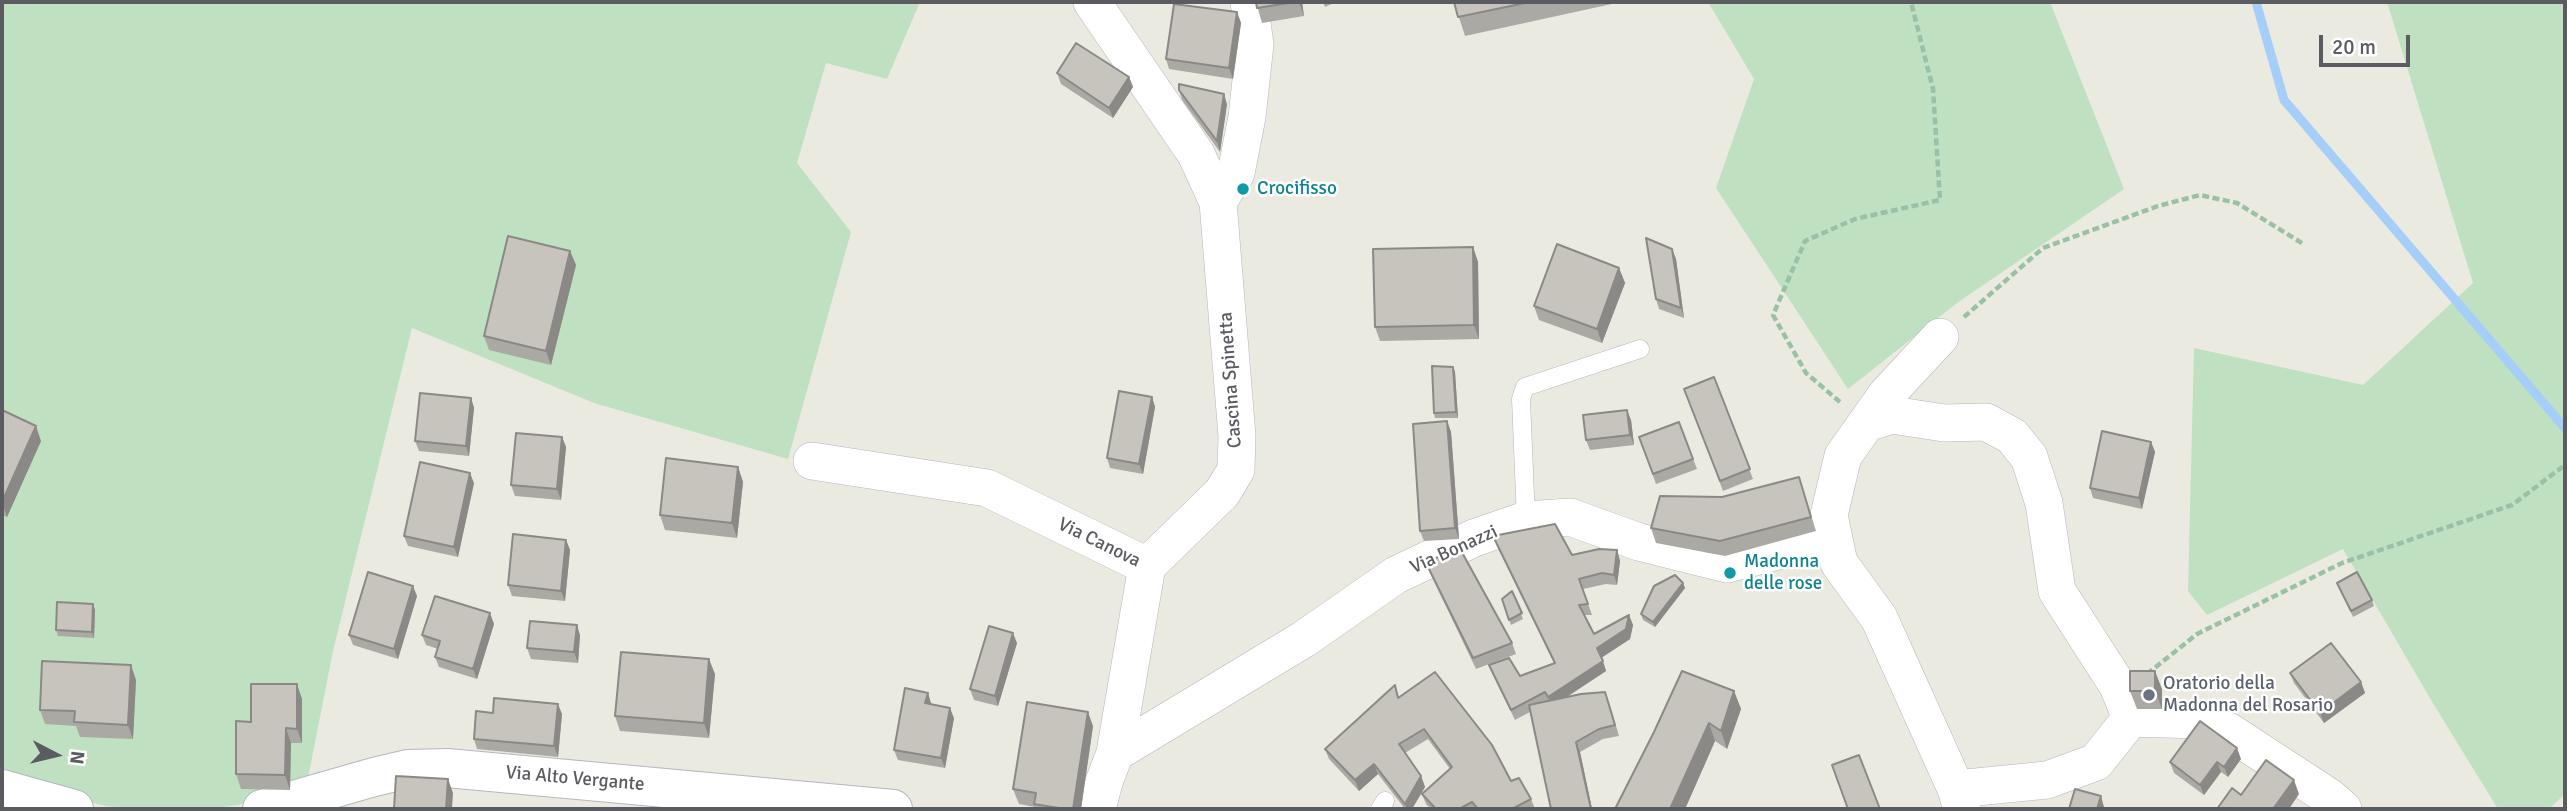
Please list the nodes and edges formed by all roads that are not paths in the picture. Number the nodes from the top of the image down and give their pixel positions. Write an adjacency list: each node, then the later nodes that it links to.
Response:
1 (1092, 2): 3 (street, Cascina Spinetta)
2 (1249, 2): 3 (street)
3 (1218, 202): 10 (street, Cascina Spinetta)
4 (1940, 337): 6 (street)
5 (1640, 349): 8 (lane)
6 (1866, 423): 9 (street); 11 (street)
7 (812, 461): 10 (street, Via Canova)
8 (1526, 520): 9 (street, Via Bonazzi); 12 (street, Via Bonazzi)
9 (1835, 544): 14 (street)
10 (1147, 566): 12 (street, Via Canova)
11 (2127, 706): 14 (street); 19 (street)
12 (1115, 753): 18 (street, Via Canova)
13 (2, 789): 15 (main road)
14 (1959, 799)
15 (74, 809)
16 (262, 809): 17 (main road, Via Alto Vergante)
17 (893, 809)
18 (1097, 809)
19 (2343, 809)

